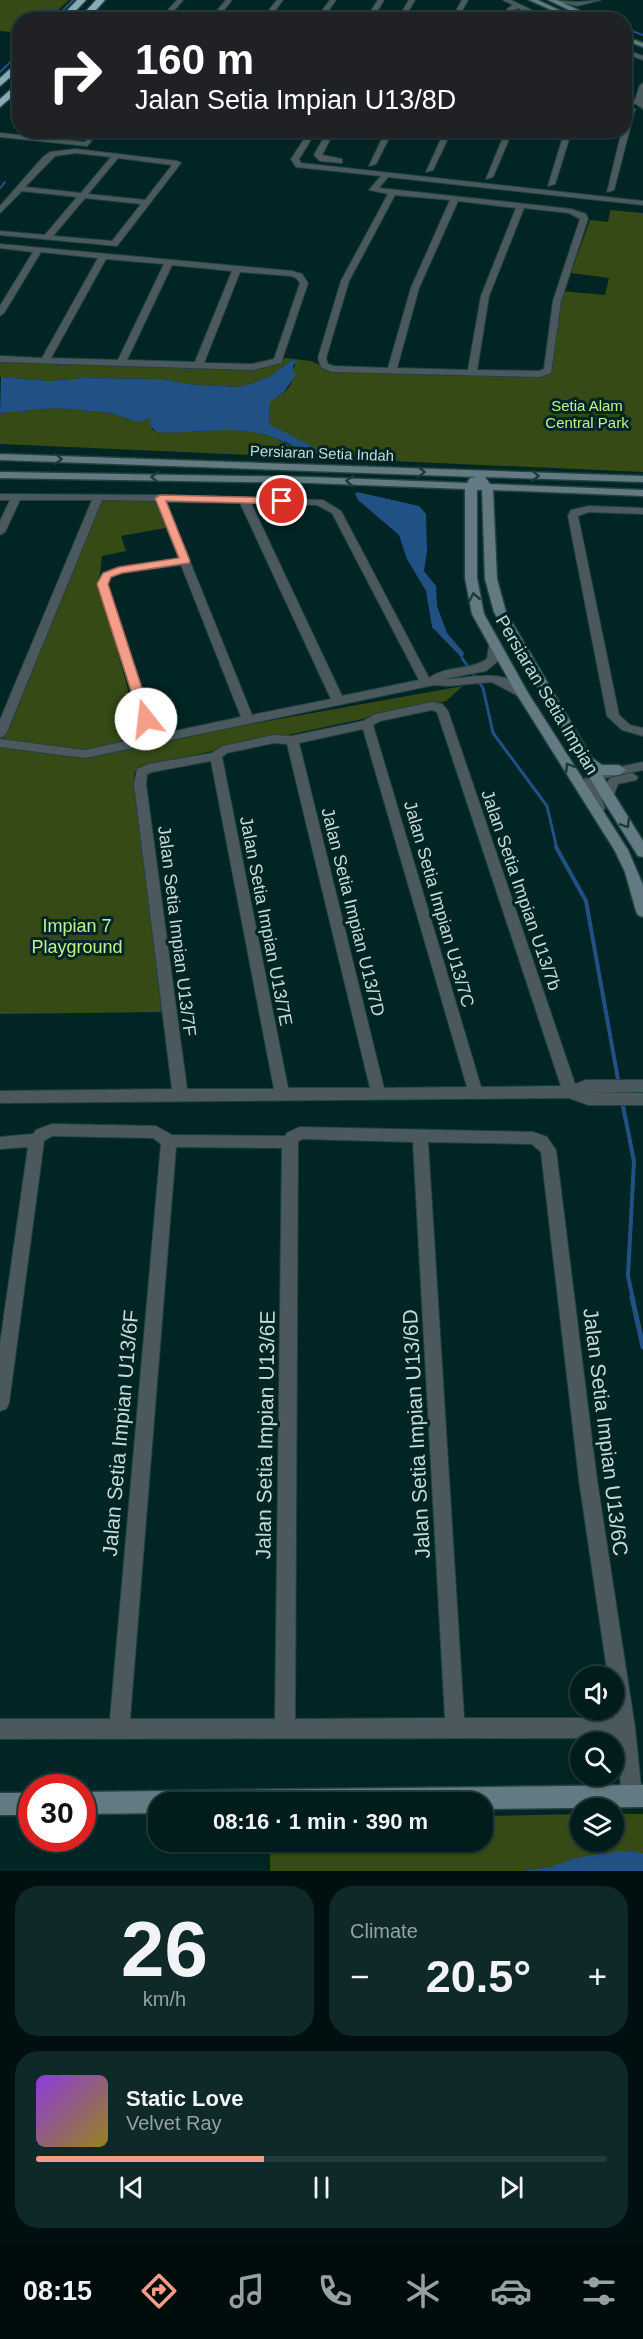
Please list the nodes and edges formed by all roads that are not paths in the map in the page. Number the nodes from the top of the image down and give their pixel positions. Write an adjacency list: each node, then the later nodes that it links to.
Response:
1 (82, 0): 13 (highway)
2 (87, 0): 14 (highway)
3 (101, 0): 15 (highway)
4 (180, 0): 16 (street)
5 (229, 0): 17 (street)
6 (280, 0): 18 (street)
7 (506, 0): 12 (street)
8 (531, 0): 21 (street)
9 (552, 0): 11 (street); 22 (street)
10 (598, 0): 11 (street)
11 (584, 3): 23 (street)
12 (518, 5): 19 (street); 20 (street)
13 (70, 12)
14 (75, 12)
15 (90, 12)
16 (169, 12)
17 (219, 12)
18 (270, 12)
19 (508, 12)
20 (532, 12)
21 (558, 12)
22 (580, 12)
23 (583, 12)
24 (12, 71): 26 (highway)
25 (12, 76): 28 (highway)
26 (0, 83)
27 (643, 85): 31 (street)
28 (0, 88)
29 (12, 92): 30 (highway)
30 (0, 104)
31 (637, 107): 32 (street)
32 (632, 122)
33 (36, 138): 42 (street)
34 (92, 138): 42 (street)
35 (309, 138): 47 (street)
36 (327, 138): 45 (street)
37 (386, 138): 45 (street)
38 (445, 138): 46 (street)
39 (506, 138): 48 (street)
40 (566, 138): 49 (street)
41 (627, 138): 51 (street)
42 (87, 144): 44 (street)
43 (116, 156): 44 (street); 50 (street); 54 (street)
44 (167, 162): 56 (street)
45 (372, 165): 46 (street)
46 (429, 170): 48 (street)
47 (382, 175): 53 (street); 57 (street)
48 (489, 177): 49 (street)
49 (551, 184): 51 (street)
50 (21, 189): 54 (street); 59 (street)
51 (610, 190): 52 (street)
52 (621, 191)
53 (393, 192): 55 (street); 72 (street)
54 (83, 195): 56 (street); 61 (street)
55 (455, 199): 58 (street); 72 (street)
56 (146, 202): 61 (street)
57 (643, 203)
58 (521, 206): 73 (street); 73 (street)
59 (0, 211)
60 (0, 234): 61 (street)
61 (47, 237)
62 (0, 246): 63 (street)
63 (38, 250): 64 (street); 67 (street)
64 (103, 256): 65 (street); 69 (street)
65 (169, 262): 66 (street); 70 (street)
66 (237, 269): 71 (street); 71 (street)
67 (0, 313)
68 (0, 359): 69 (street)
69 (45, 360): 70 (street)
70 (122, 362): 71 (street)
71 (199, 365)
72 (392, 370): 73 (street)
73 (472, 372)
74 (0, 457): 77 (street, Persiaran Setia Indah, one-way to 77)
75 (0, 475): 78 (street, Persiaran Setia Indah, one-way to 75)
76 (643, 479): 77 (street, Persiaran Setia Indah, one-way to 76)
77 (474, 480): 78 (street, Persiaran Setia Indah); 79 (street, Persiaran Setia Indah); 87 (street, Persiaran Setia Impian)
78 (442, 485): 87 (street)
79 (487, 487): 80 (street, Persiaran Setia Indah); 88 (street, Persiaran Setia Impian)
80 (524, 489): 81 (street, Persiaran Setia Indah); 88 (street)
81 (643, 493)
82 (16, 497): 83 (street); 84 (street); 90 (street)
83 (98, 497): 85 (street); 100 (street)
84 (0, 498)
85 (160, 498): 86 (street); 91 (street)
86 (244, 500): 94 (street); 96 (street)
87 (471, 508): 92 (street, Persiaran Setia Impian, one-way to 87)
88 (487, 508): 105 (street, Persiaran Setia Impian)
89 (643, 511): 99 (street)
90 (0, 532)
91 (185, 561): 97 (street); 101 (street)
92 (495, 646): 93 (street); 95 (street, Persiaran Setia Impian)
93 (484, 673): 94 (street); 95 (street)
94 (430, 682): 96 (street)
95 (522, 693): 111 (street, Persiaran Setia Impian, one-way to 95)
96 (338, 700): 97 (street)
97 (248, 720): 101 (street)
98 (367, 724): 102 (street); 115 (street, Jalan Setia Impian U13/7b); 118 (street, Jalan Setia Impian U13/7C)
99 (643, 732)
100 (0, 734)
101 (152, 738): 103 (street)
102 (292, 740): 104 (street); 114 (street, Jalan Setia Impian U13/7D)
103 (0, 743)
104 (216, 756): 117 (street, Jalan Setia Impian U13/7E); 119 (street, Jalan Setia Impian U13/7F)
105 (585, 758): 107 (street); 109 (street, Persiaran Setia Impian)
106 (643, 766): 107 (street)
107 (619, 770): 109 (street)
108 (643, 775): 110 (street)
109 (595, 776): 110 (street, Persiaran Setia Impian); 111 (street)
110 (608, 797): 112 (street, Persiaran Setia Impian, one-way to 112)
111 (621, 850): 113 (street, Persiaran Setia Impian)
112 (643, 852)
113 (643, 911)
114 (378, 1092): 117 (street); 118 (street)
115 (570, 1092): 116 (street); 118 (street)
116 (638, 1092)
117 (282, 1093): 119 (street)
118 (476, 1093)
119 (180, 1095): 120 (street)
120 (0, 1097)
121 (420, 1137): 124 (street); 127 (street, Jalan Setia Impian U13/6C); 131 (street, Jalan Setia Impian U13/6D)
122 (38, 1140): 123 (street); 125 (street); 126 (street)
123 (169, 1142): 124 (street); 129 (street, Jalan Setia Impian U13/6F)
124 (290, 1142): 130 (street, Jalan Setia Impian U13/6E)
125 (0, 1143)
126 (0, 1403)
127 (625, 1728): 132 (street); 135 (street, Jalan Setia Impian U13/6C)
128 (0, 1729): 129 (street)
129 (119, 1729): 130 (street)
130 (285, 1729): 131 (street)
131 (455, 1729): 133 (street)
132 (606, 1732)
133 (570, 1735)
134 (594, 1787): 135 (street); 136 (street)
135 (637, 1797)
136 (96, 1803)
137 (0, 1804): 138 (street)
138 (18, 1804)

